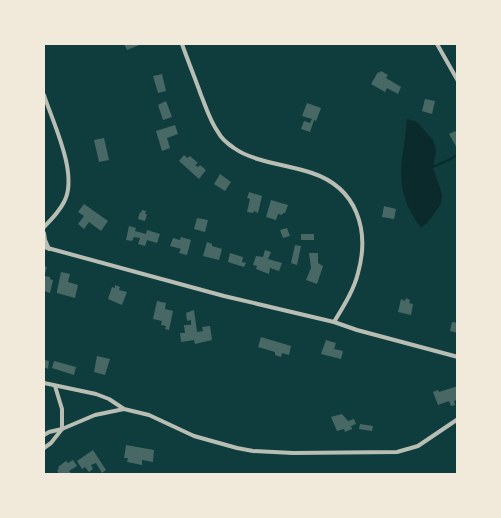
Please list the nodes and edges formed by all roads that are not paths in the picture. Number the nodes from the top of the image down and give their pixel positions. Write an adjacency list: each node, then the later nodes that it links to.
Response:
1 (182, 44): 9 (street)
2 (437, 44): 3 (street)
3 (458, 81)
4 (44, 95): 5 (street)
5 (44, 227)
6 (44, 233): 8 (street)
7 (44, 247): 8 (street)
8 (49, 249): 9 (street)
9 (334, 322): 10 (street)
10 (458, 357)
11 (44, 383): 12 (street)
12 (55, 385): 13 (street); 15 (street)
13 (124, 409): 14 (street); 15 (street)
14 (458, 420)
15 (62, 429): 16 (street); 17 (street)
16 (44, 435)
17 (44, 448)

